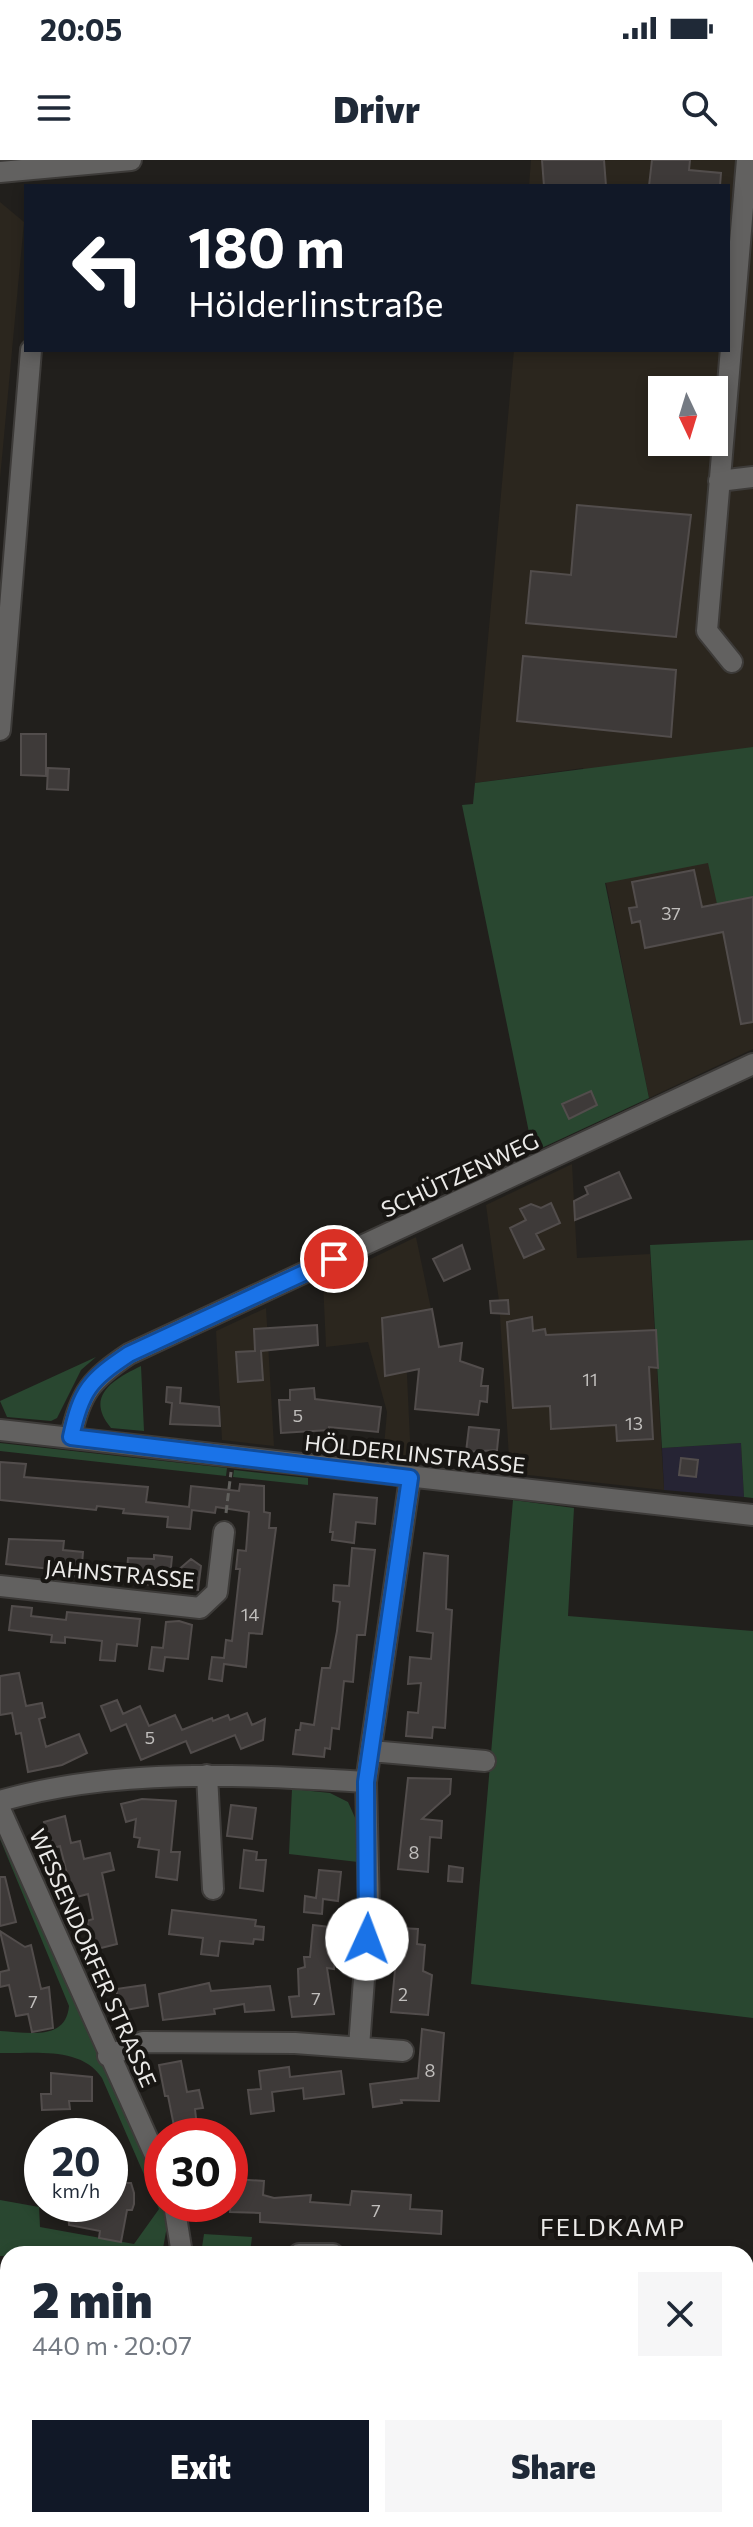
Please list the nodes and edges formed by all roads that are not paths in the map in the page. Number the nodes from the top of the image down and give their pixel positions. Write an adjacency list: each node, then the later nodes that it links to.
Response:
1 (131, 160): 3 (street)
2 (747, 160): 7 (street)
3 (46, 168): 4 (street)
4 (0, 172)
5 (31, 352): 8 (street)
6 (753, 477): 7 (street)
7 (719, 481): 9 (street)
8 (8, 516): 10 (street)
9 (732, 662)
10 (0, 730)
11 (753, 1064): 13 (street, SCHÜTZENWEG)
12 (0, 1430): 13 (street)
13 (71, 1437): 14 (street, HÖLDERLINSTRASSE)
14 (410, 1478): 15 (street, HÖLDERLINSTRASSE); 18 (street)
15 (753, 1515)
16 (224, 1532): 17 (street, JAHNSTRASSE)
17 (0, 1586)
18 (371, 1751): 19 (street); 21 (street)
19 (485, 1761)
20 (207, 1775): 21 (street); 22 (street); 24 (street)
21 (366, 1782): 25 (street)
22 (0, 1801)
23 (0, 1809): 27 (street, WESSENDORFER STRASSE)
24 (213, 1889)
25 (359, 2047): 26 (street); 27 (street)
26 (403, 2051)
27 (108, 2056): 28 (street, WESSENDORFER STRASSE)
28 (144, 2133)
29 (177, 2222): 30 (street)
30 (181, 2246)

